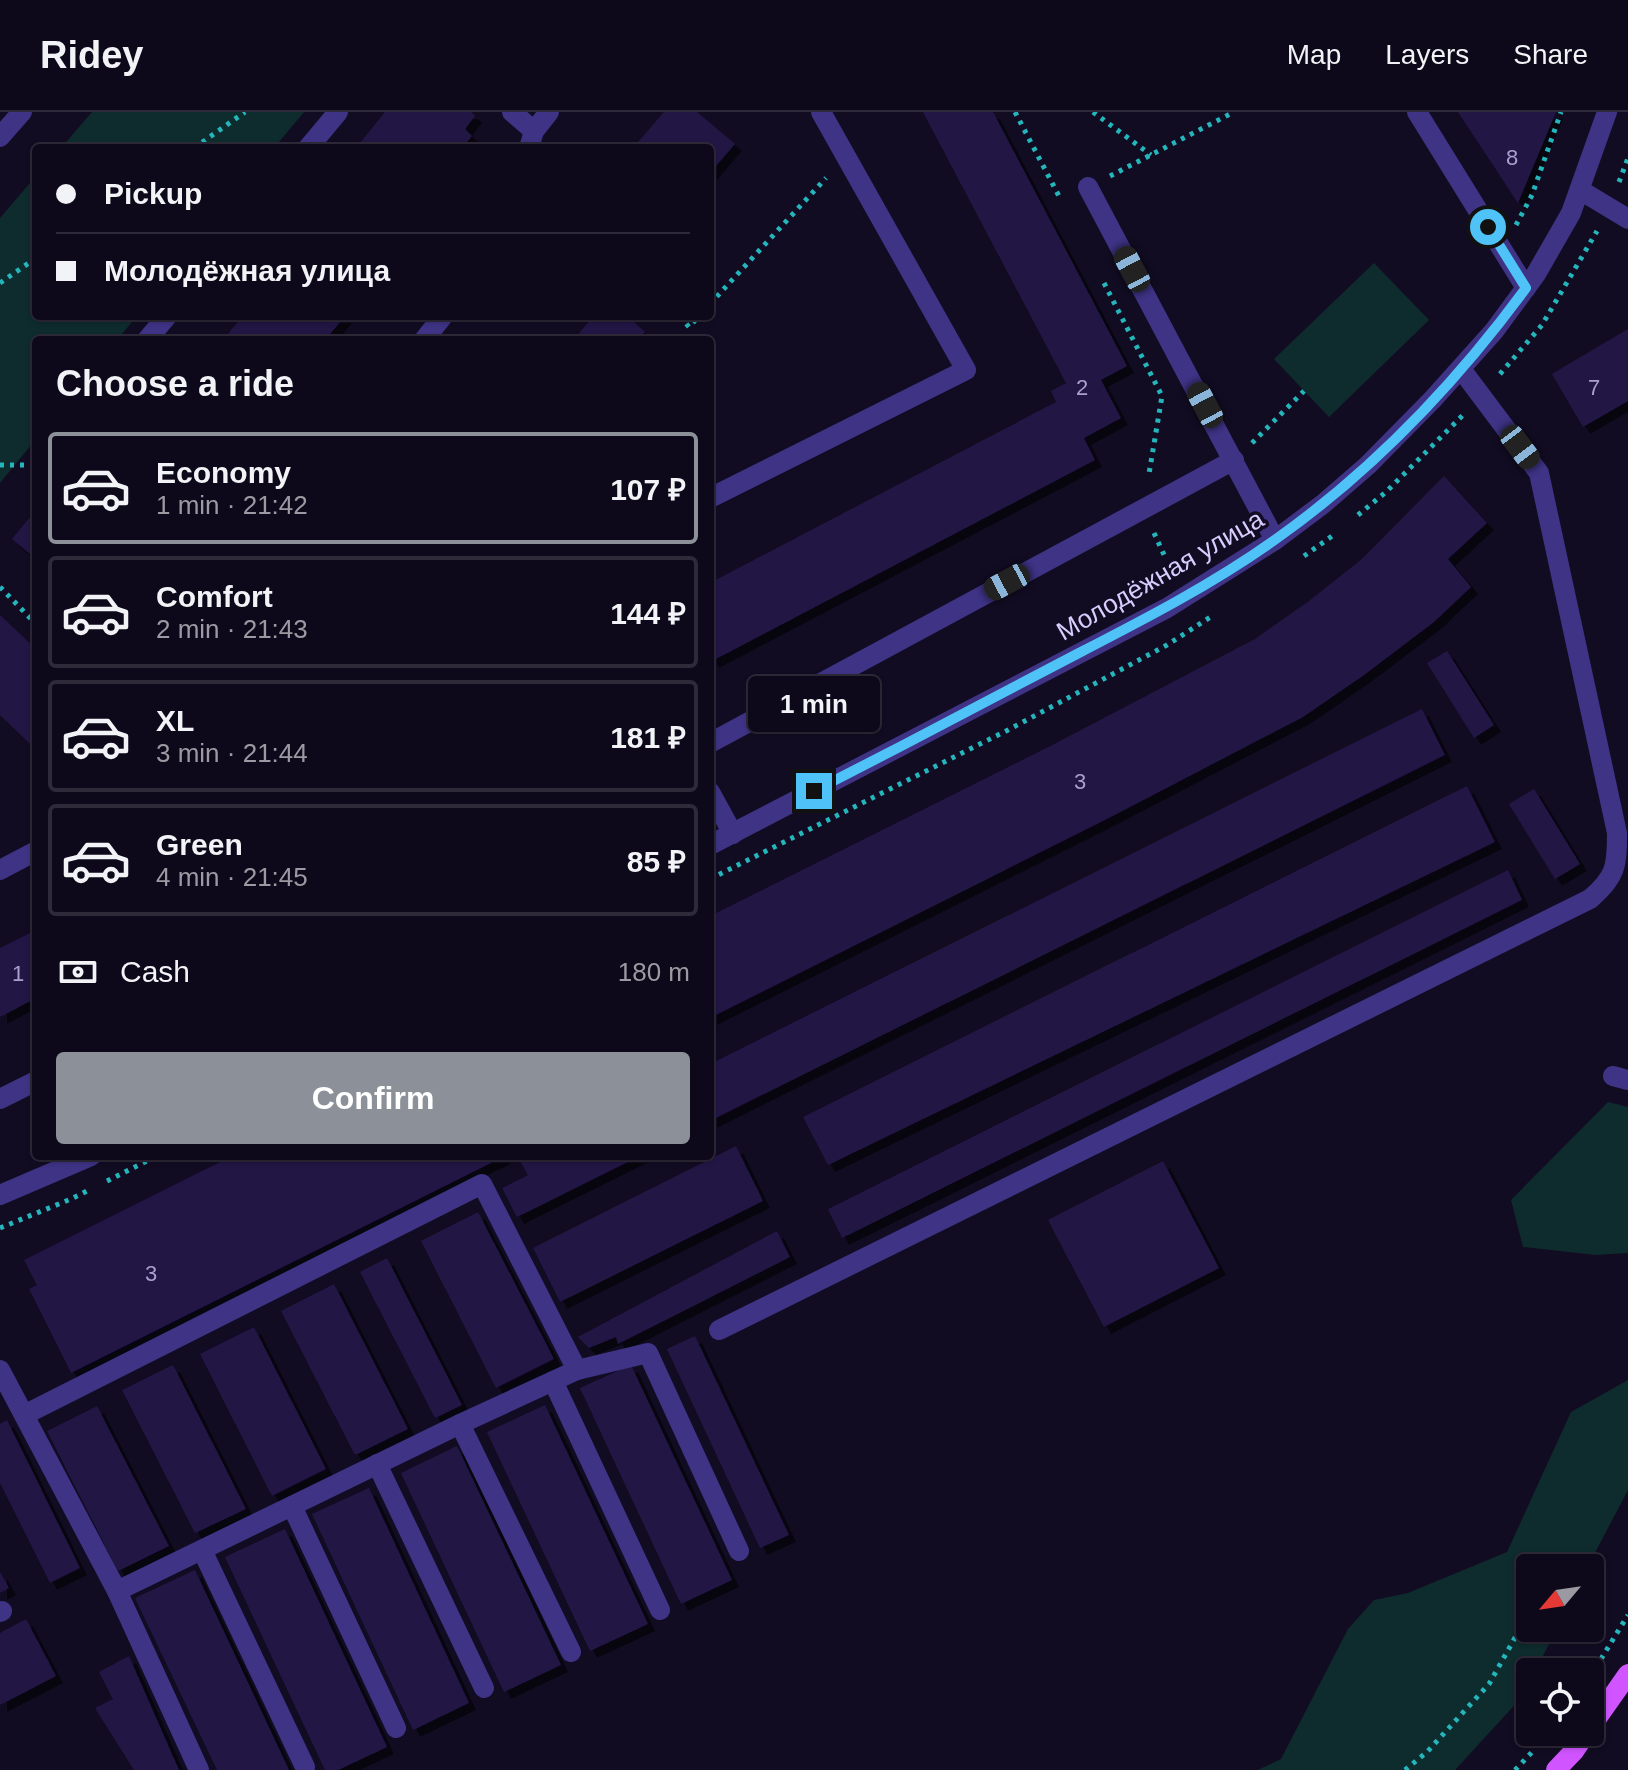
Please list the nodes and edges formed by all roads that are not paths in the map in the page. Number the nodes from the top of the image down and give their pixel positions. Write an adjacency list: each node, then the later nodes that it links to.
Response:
1 (22, 112): 8 (street)
2 (338, 112): 10 (street)
3 (512, 112): 9 (street)
4 (549, 112): 9 (street)
5 (821, 112): 21 (street)
6 (1417, 112): 14 (street)
7 (1607, 112): 12 (street, Молодёжная улица)
8 (0, 137)
9 (532, 139)
10 (311, 144)
11 (1088, 187): 20 (street)
12 (1580, 190): 13 (street); 14 (street, Молодёжная улица)
13 (1628, 219)
14 (1526, 288): 19 (street, Молодёжная улица)
15 (164, 320): 17 (street)
16 (440, 320): 18 (street)
17 (150, 336)
18 (427, 336)
19 (1461, 369): 22 (street, Молодёжная улица); 33 (street)
20 (1234, 460): 22 (street); 23 (street)
21 (714, 496)
22 (1275, 540): 25 (street, Молодёжная улица)
23 (714, 741)
24 (714, 799): 25 (street)
25 (733, 834): 26 (street, Молодёжная улица)
26 (714, 843)
27 (32, 853): 28 (street)
28 (0, 870)
29 (32, 1083): 30 (street)
30 (0, 1099)
31 (82, 1160): 32 (street)
32 (0, 1195)
33 (719, 1330)
34 (0, 1370): 37 (street)
35 (577, 1370): 36 (street); 37 (street); 42 (street)
36 (553, 1381): 38 (street); 44 (street)
37 (24, 1415): 43 (street)
38 (460, 1424): 39 (street); 45 (street)
39 (377, 1464): 40 (street); 47 (street)
40 (292, 1506): 41 (street); 49 (street)
41 (202, 1550): 43 (street); 51 (street)
42 (739, 1551)
43 (117, 1591): 52 (street)
44 (660, 1610)
45 (571, 1652)
46 (1628, 1674): 48 (main road)
47 (484, 1688)
48 (1604, 1708)
49 (396, 1728)
50 (1577, 1746): 53 (main road)
51 (305, 1767)
52 (199, 1770)
53 (1556, 1770)

